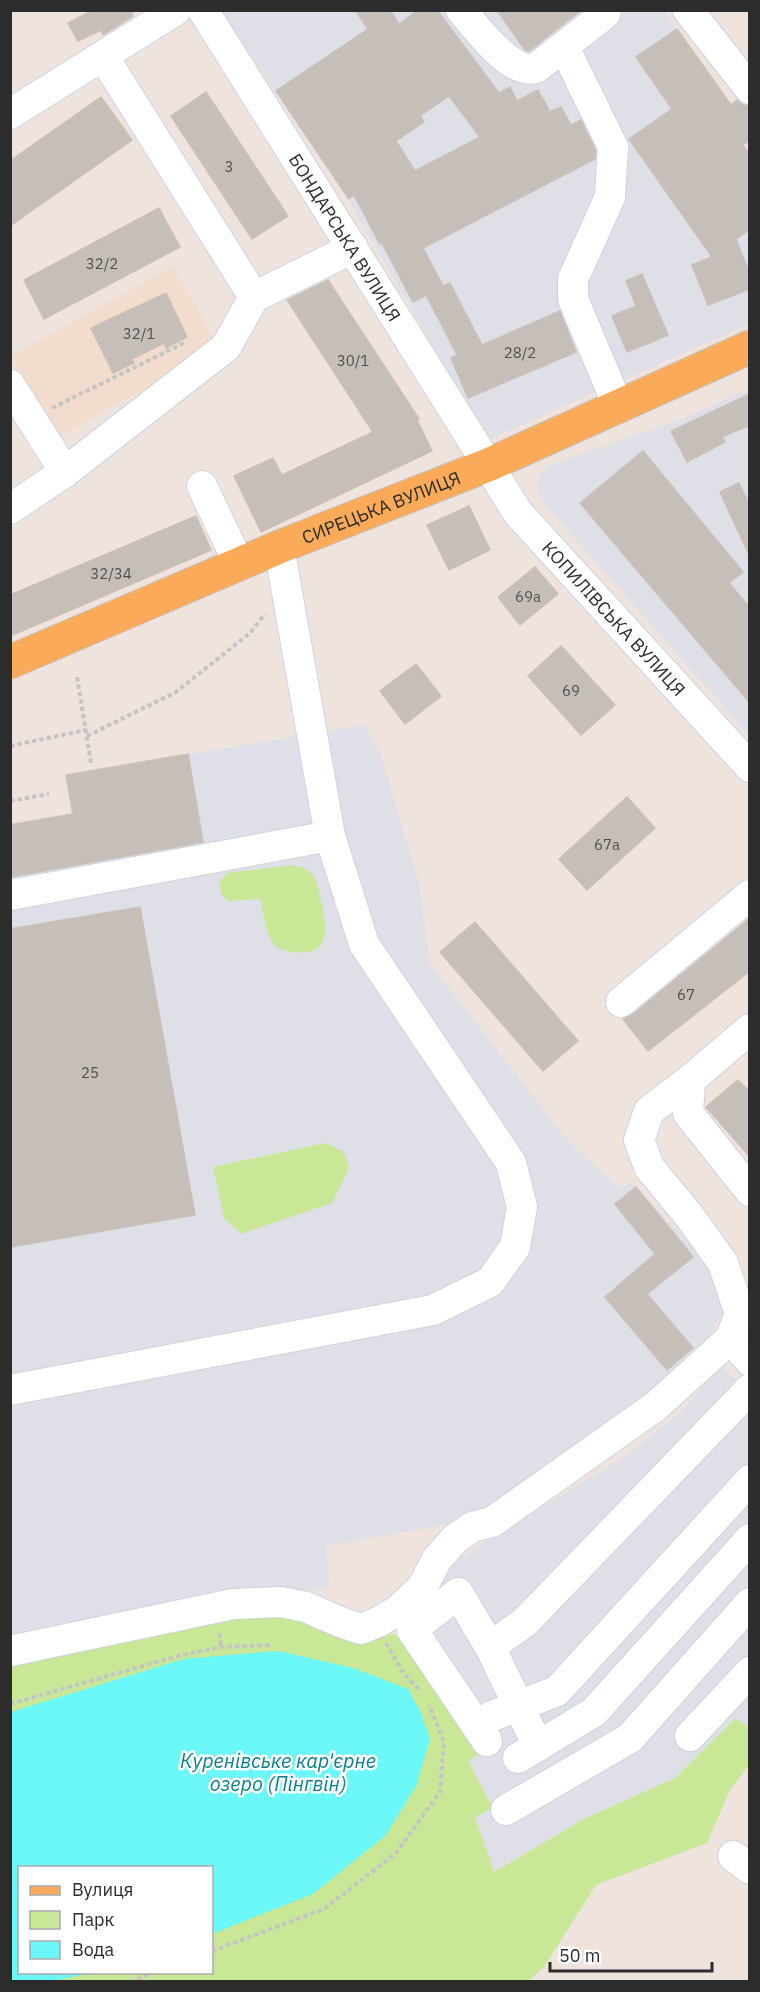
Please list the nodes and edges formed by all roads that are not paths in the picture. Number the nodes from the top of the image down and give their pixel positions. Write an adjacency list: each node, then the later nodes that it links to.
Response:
1 (176, 10): 7 (street)
2 (203, 10): 10 (street, БОНДАРСЬКА ВУЛИЦЯ)
3 (461, 10): 6 (street)
4 (606, 10): 6 (street)
5 (688, 10): 8 (street)
6 (564, 47): 14 (street)
7 (103, 56): 9 (street); 11 (street)
8 (750, 89)
9 (10, 114)
10 (353, 248): 11 (street); 15 (street, БОНДАРСЬКА ВУЛИЦЯ)
11 (254, 297): 16 (street)
12 (750, 347): 14 (main road, СИРЕЦЬКА ВУЛИЦЯ)
13 (10, 386): 16 (street)
14 (618, 406): 15 (main road, СИРЕЦЬКА ВУЛИЦЯ)
15 (488, 465): 19 (main road, СИРЕЦЬКА ВУЛИЦЯ); 22 (street, КОПИЛІВСЬКА ВУЛИЦЯ)
16 (64, 472): 18 (street)
17 (202, 486): 20 (street)
18 (10, 509)
19 (279, 547): 20 (main road, СИРЕЦЬКА ВУЛИЦЯ); 23 (street)
20 (239, 564): 21 (main road, СИРЕЦЬКА ВУЛИЦЯ)
21 (10, 662)
22 (750, 767)
23 (330, 836): 24 (street); 33 (street)
24 (10, 895)
25 (750, 895): 26 (street)
26 (621, 1002)
27 (747, 1037): 28 (street)
28 (690, 1080): 29 (street); 30 (street)
29 (750, 1191)
30 (730, 1339): 31 (street); 37 (street)
31 (750, 1361)
32 (750, 1389): 38 (street)
33 (10, 1390)
34 (750, 1480): 41 (street)
35 (750, 1539): 41 (street)
36 (750, 1604): 43 (street)
37 (394, 1622): 38 (street); 39 (street); 41 (street)
38 (490, 1647): 41 (street)
39 (10, 1651)
40 (750, 1672): 42 (street)
41 (519, 1704)
42 (690, 1736)
43 (506, 1810)

